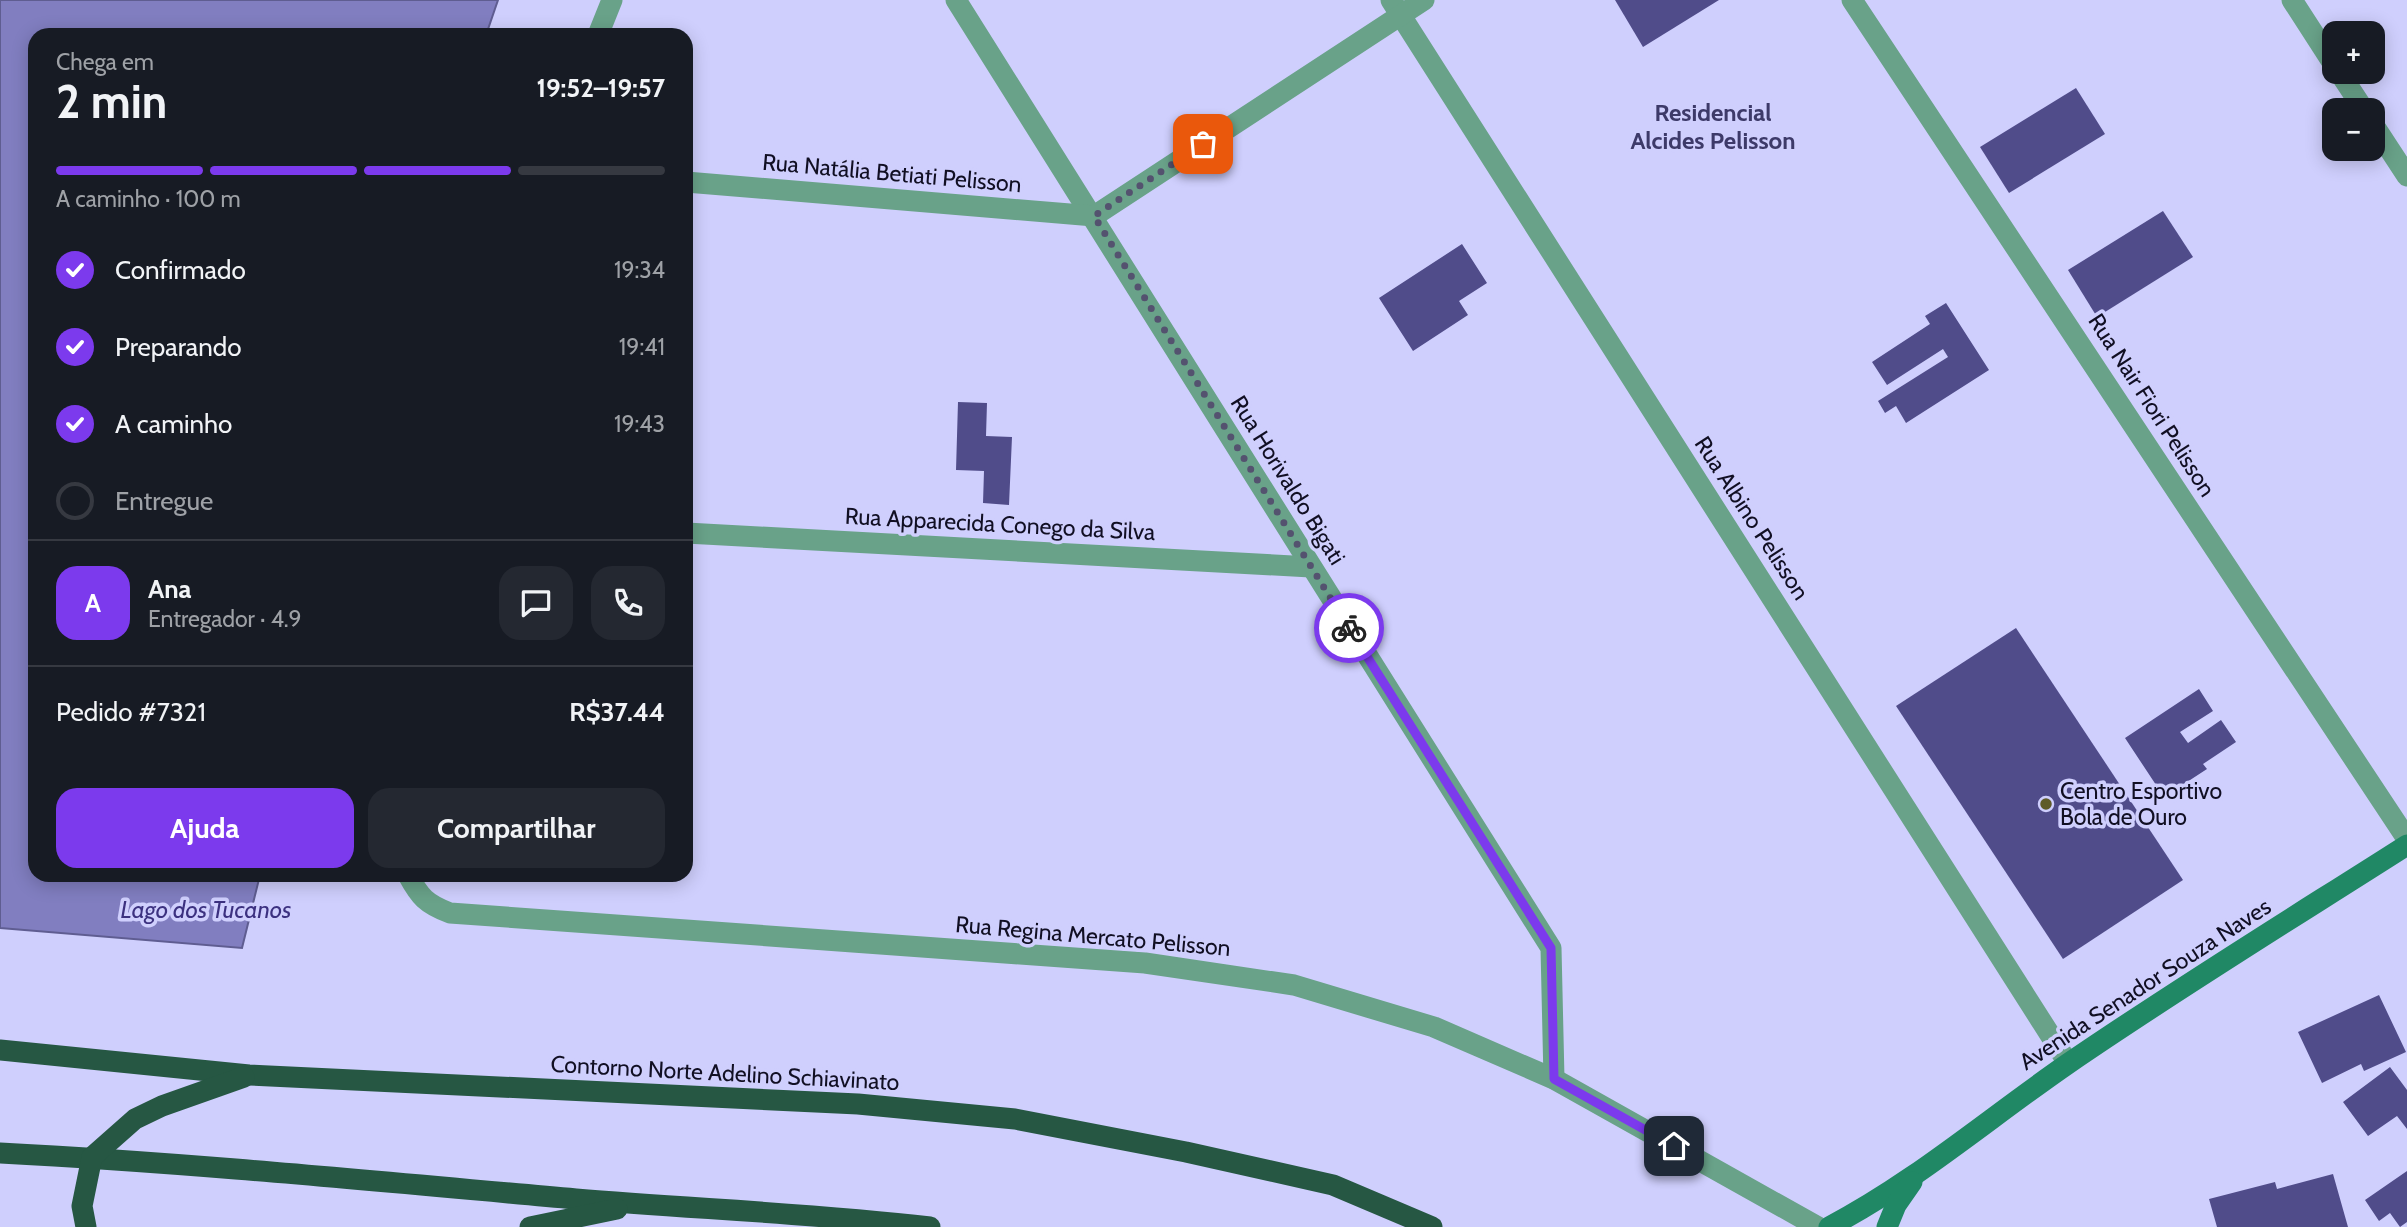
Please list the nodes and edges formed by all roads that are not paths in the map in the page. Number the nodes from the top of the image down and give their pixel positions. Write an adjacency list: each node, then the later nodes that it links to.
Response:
1 (612, 0): 7 (street)
2 (956, 0): 12 (street, Rua Horivaldo Bigati)
3 (1424, 0): 6 (street)
4 (1852, 0): 15 (street, Rua Nair Fiori Pelisson)
5 (2292, 0): 8 (street)
6 (1396, 8): 12 (street); 18 (street, Rua Albino Pelisson)
7 (601, 28)
8 (2322, 46)
9 (2385, 142): 10 (street)
10 (2407, 176)
11 (693, 183): 12 (street, Rua Natália Betiati Pelisson)
12 (1094, 216): 14 (street, Rua Horivaldo Bigati)
13 (693, 533): 14 (street, Rua Apparecida Conego da Silva)
14 (1311, 567): 20 (street, Rua Horivaldo Bigati)
15 (2407, 842): 18 (street, Avenida Senador Souza Naves)
16 (412, 882): 20 (street, Rua Regina Mercato Pelisson)
17 (0, 1049): 19 (highway, Contorno Norte Adelino Schiavinato)
18 (2068, 1063): 23 (street, Avenida Senador Souza Naves)
19 (249, 1075): 22 (highway); 28 (highway, Contorno Norte Adelino Schiavinato)
20 (1554, 1079): 29 (street, Rua Regina Mercato Pelisson)
21 (0, 1153): 22 (highway)
22 (92, 1157): 24 (highway); 25 (highway)
23 (1917, 1174): 30 (street, Avenida Senador Souza Naves); 31 (street, Avenida Senador Souza Naves)
24 (639, 1204): 26 (highway); 27 (highway)
25 (86, 1227)
26 (530, 1227)
27 (929, 1227)
28 (1432, 1227)
29 (1818, 1227)
30 (1829, 1227)
31 (1887, 1227)

